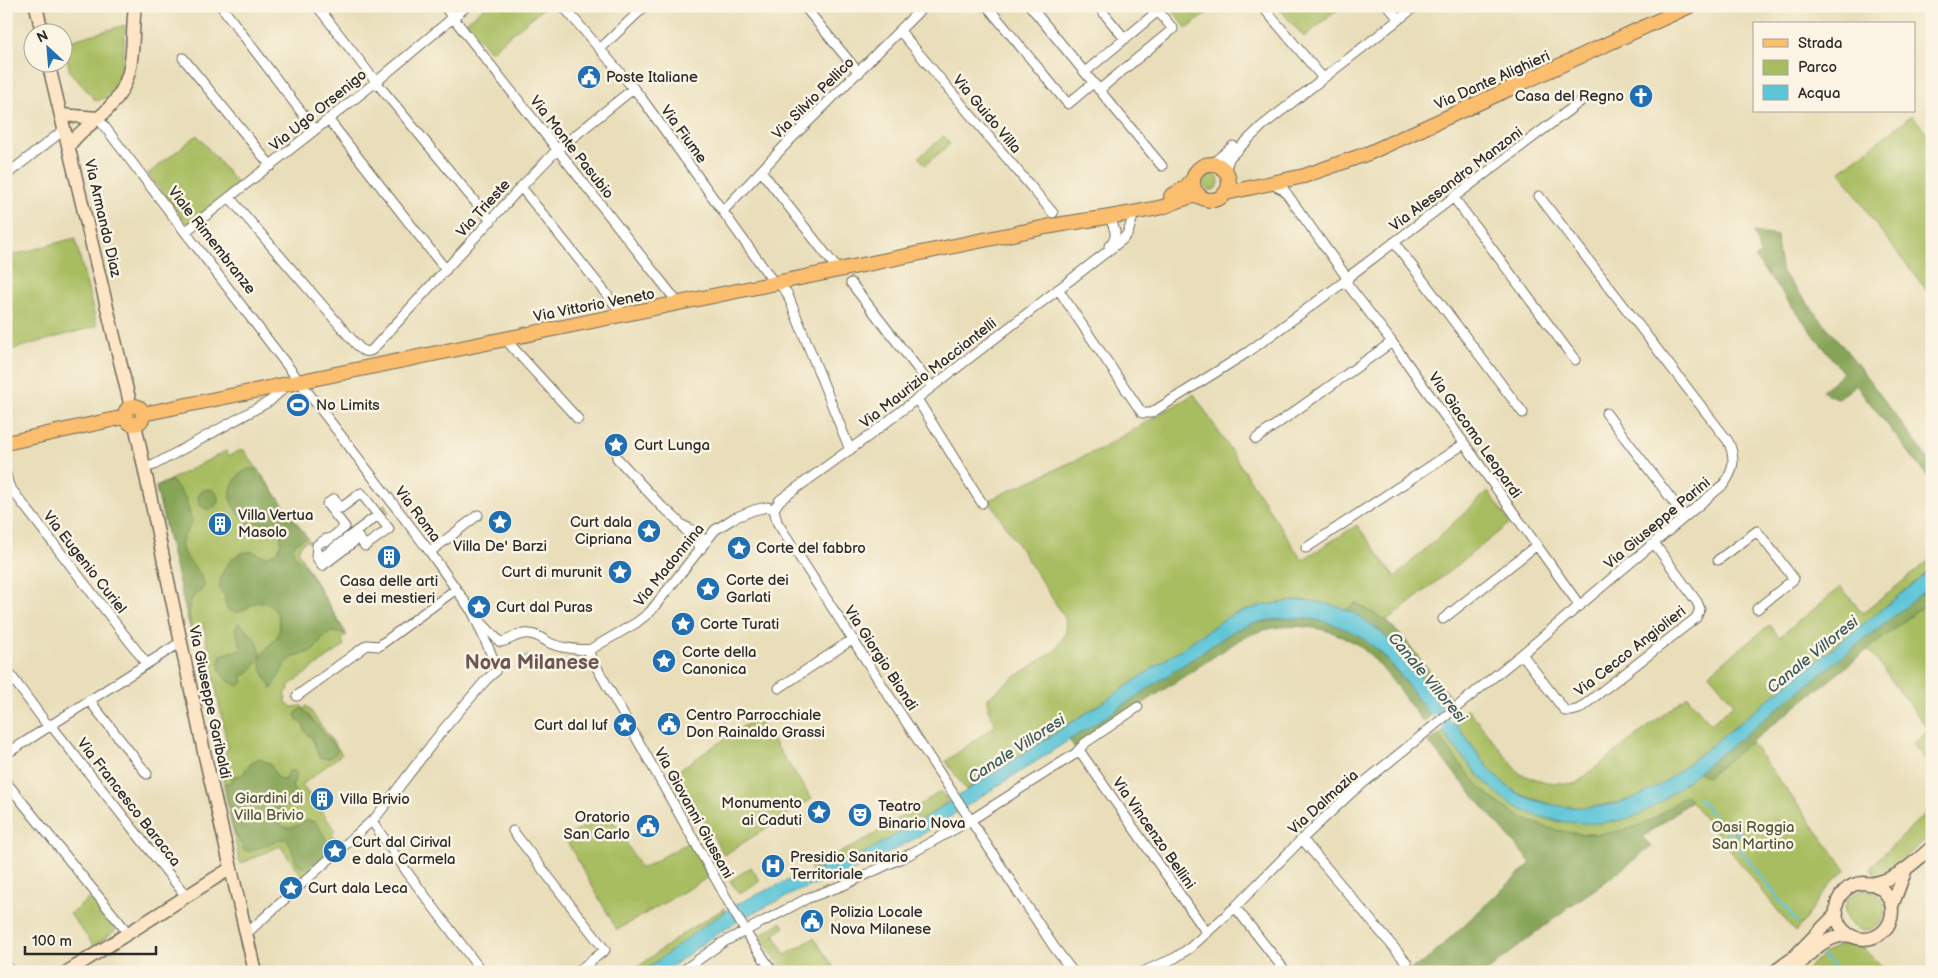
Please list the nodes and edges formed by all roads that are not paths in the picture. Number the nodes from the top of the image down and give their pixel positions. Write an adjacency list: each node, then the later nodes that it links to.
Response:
1 (36, 6): 21 (main road)
2 (135, 6): 35 (main road)
3 (221, 6): 38 (street)
4 (317, 6): 30 (street)
5 (444, 6): 19 (street, Via Monte Pasubio)
6 (466, 6): 19 (street, Via Ugo Orsenigo)
7 (563, 6): 24 (street, Via Fiume)
8 (645, 6): 24 (street)
9 (804, 6): 28 (street)
10 (924, 6): 22 (street, Via Silvio Pellico)
11 (987, 6): 31 (street)
12 (1030, 6): 27 (street)
13 (1098, 6): 23 (street)
14 (1262, 6): 29 (street)
15 (1388, 6): 20 (street)
16 (1416, 6): 20 (street)
17 (1690, 6): 45 (main road, Via Dante Alighieri)
18 (1156, 9): 23 (street); 31 (street)
19 (453, 18): 30 (street, Via Ugo Orsenigo); 42 (street, Via Monte Pasubio)
20 (1399, 19): 29 (street)
21 (40, 22)
22 (900, 31): 28 (street, Via Silvio Pellico); 60 (street, Via Guido Villa)
23 (1125, 39): 27 (street)
24 (600, 49): 32 (street, Via Fiume)
25 (183, 58): 43 (street)
26 (51, 72): 34 (main road, Via Armando Diaz)
27 (1084, 72): 31 (street)
28 (859, 73): 46 (street, Via Silvio Pellico)
29 (1323, 78): 39 (street)
30 (376, 82): 36 (street, Via Ugo Orsenigo); 61 (street)
31 (1096, 86): 44 (street)
32 (633, 89): 42 (street, Via Trieste); 57 (street, Via Fiume)
33 (1581, 101): 56 (street, Via Alessandro Manzoni)
34 (62, 115): 35 (main road); 37 (main road, Via Armando Diaz)
35 (98, 118): 40 (main road); 62 (street, Viale Rimembranze)
36 (328, 119): 38 (street, Via Ugo Orsenigo); 65 (street)
37 (65, 129): 40 (main road, Via Armando Diaz); 41 (street)
38 (315, 130): 43 (street, Via Ugo Orsenigo)
39 (1254, 132): 47 (street); 47 (street)
40 (69, 146): 41 (street); 81 (main road, Via Armando Diaz)
41 (42, 148): 48 (street)
42 (557, 150): 51 (street, Via Trieste); 71 (street, Via Monte Pasubio)
43 (271, 166): 55 (street, Via Ugo Orsenigo)
44 (1162, 166)
45 (1330, 166): 47 (main road, Via Dante Alighieri); 50 (main road, Via Dante Alighieri)
46 (760, 171): 57 (street, Via Silvio Pellico); 66 (street)
47 (1222, 171): 49 (main road); 52 (main road)
48 (6, 175)
49 (1193, 179): 53 (main road); 60 (main road, Via Vittorio Veneto)
50 (1271, 184): 52 (main road, Via Dante Alighieri); 67 (street, Via Giacomo Leopardi)
51 (521, 187): 61 (street, Via Trieste); 72 (street)
52 (1226, 193): 53 (main road)
53 (1199, 196): 58 (main road, Via Vittorio Veneto)
54 (1538, 196): 94 (street, Via Giuseppe Parini)
55 (230, 198): 62 (street, Via Ugo Orsenigo); 65 (street, Via Trieste)
56 (1454, 198): 63 (street, Via Alessandro Manzoni); 75 (street)
57 (723, 211): 68 (street, Via Fiume)
58 (1134, 213): 59 (main road, Via Vittorio Veneto); 64 (street, Via Maurizio Macciantelli)
59 (1110, 218): 60 (main road, Via Vittorio Veneto); 64 (street, Via Maurizio Macciantelli)
60 (1053, 220): 66 (main road, Via Vittorio Veneto)
61 (490, 221): 65 (street, Via Trieste)
62 (185, 232): 76 (street, Viale Rimembranze)
63 (1394, 242): 67 (street, Via Alessandro Manzoni); 79 (street)
64 (1099, 257): 70 (street, Via Maurizio Macciantelli)
65 (446, 270)
66 (839, 271): 68 (main road, Via Vittorio Veneto)
67 (1347, 279): 70 (street, Via Alessandro Manzoni); 74 (street, Via Giacomo Leopardi)
68 (774, 284): 71 (main road, Via Vittorio Veneto); 86 (street, Via Fiume)
69 (851, 284): 77 (street)
70 (1058, 289): 77 (street, Via Maurizio Macciantelli)
71 (679, 304): 72 (main road, Via Vittorio Veneto)
72 (624, 316): 73 (main road, Via Vittorio Veneto)
73 (505, 340): 76 (main road, Via Vittorio Veneto); 82 (street)
74 (1392, 342): 83 (street); 85 (street, Via Giacomo Leopardi)
75 (1574, 360)
76 (294, 383): 81 (main road, Via Vittorio Veneto); 88 (street); 99 (street, Via Roma)
77 (932, 387): 78 (street, Via Maurizio Macciantelli)
78 (916, 399): 86 (street, Via Maurizio Macciantelli); 90 (street)
79 (1522, 413)
80 (1606, 413): 94 (street)
81 (134, 416): 84 (main road, Via Vittorio Veneto); 88 (main road, Via Giuseppe Garibaldi)
82 (578, 419)
83 (1256, 438)
84 (6, 443)
85 (1464, 444): 96 (street, Via Giacomo Leopardi); 98 (street)
86 (850, 450): 91 (street, Via Maurizio Macciantelli)
87 (617, 458): 97 (street)
88 (145, 468): 108 (main road, Via Giuseppe Garibaldi)
89 (6, 474): 111 (street, Via Eugenio Curiel)
90 (982, 503)
91 (774, 509): 97 (street, Via Madonnina); 107 (street, Via Giorgio Biondi)
92 (378, 515): 100 (street); 100 (street); 100 (street)
93 (478, 515): 99 (street)
94 (1686, 517): 95 (street, Via Giuseppe Parini)
95 (1654, 544): 103 (street, Via Giuseppe Parini); 110 (street, Via Cecco Angiolieri)
96 (1537, 545): 103 (street, Via Giacomo Leopardi); 106 (street)
97 (703, 546): 109 (street, Via Madonnina)
98 (1306, 548)
99 (430, 552): 102 (street, Via Roma)
100 (318, 560)
101 (1718, 560): 104 (street)
102 (456, 589): 105 (street, Via Roma); 114 (street)
103 (1580, 606): 110 (street, Via Giuseppe Parini)
104 (1757, 609)
105 (473, 613): 109 (street); 124 (street, Via Roma)
106 (1443, 619)
107 (853, 639): 113 (street); 123 (street, Via Giorgio Biondi)
108 (181, 642): 111 (street); 128 (main road, Via Giuseppe Garibaldi)
109 (589, 653): 135 (street, Via Giovanni Giussani)
110 (1522, 654): 117 (street, Via Giuseppe Parini)
111 (147, 664): 115 (street)
112 (6, 669): 118 (street, Via Francesco Baracca)
113 (779, 688)
114 (297, 696)
115 (89, 700): 118 (street); 121 (street)
116 (1138, 706): 119 (street)
117 (1448, 714): 126 (street, Via Dalmazia)
118 (49, 725): 120 (street); 131 (street, Via Francesco Baracca)
119 (1079, 750): 123 (street); 137 (street, Via Vincenzo Bellini)
120 (6, 754)
121 (147, 774)
122 (6, 782): 136 (street)
123 (971, 820): 135 (street); 141 (street, Via Giorgio Biondi)
124 (372, 821): 138 (street); 146 (street)
125 (513, 831): 147 (street)
126 (1302, 839): 133 (street, Via Dalmazia); 154 (street)
127 (1932, 847): 129 (main road)
128 (231, 868): 131 (main road); 138 (main road, Via Giuseppe Garibaldi)
129 (1906, 869): 130 (main road); 132 (main road)
130 (1869, 884): 132 (main road); 134 (main road)
131 (186, 896): 136 (main road)
132 (1892, 906): 139 (main road)
133 (1235, 907): 137 (street, Via Dalmazia); 153 (street)
134 (1836, 913): 139 (main road); 140 (main road)
135 (745, 930): 148 (street); 149 (street, Via Giovanni Giussani)
136 (128, 933): 144 (main road)
137 (1207, 933): 152 (street, Via Dalmazia)
138 (246, 934): 145 (main road, Via Giuseppe Garibaldi)
139 (1852, 936): 140 (main road)
140 (1818, 941): 155 (main road); 156 (main road)
141 (1054, 947): 150 (street); 151 (street)
142 (6, 965): 143 (street)
143 (12, 972)
144 (67, 972)
145 (255, 972)
146 (482, 972)
147 (577, 972)
148 (680, 972)
149 (772, 972)
150 (1064, 972)
151 (1073, 972)
152 (1142, 972)
153 (1286, 972)
154 (1396, 972)
155 (1774, 972)
156 (1793, 972)

